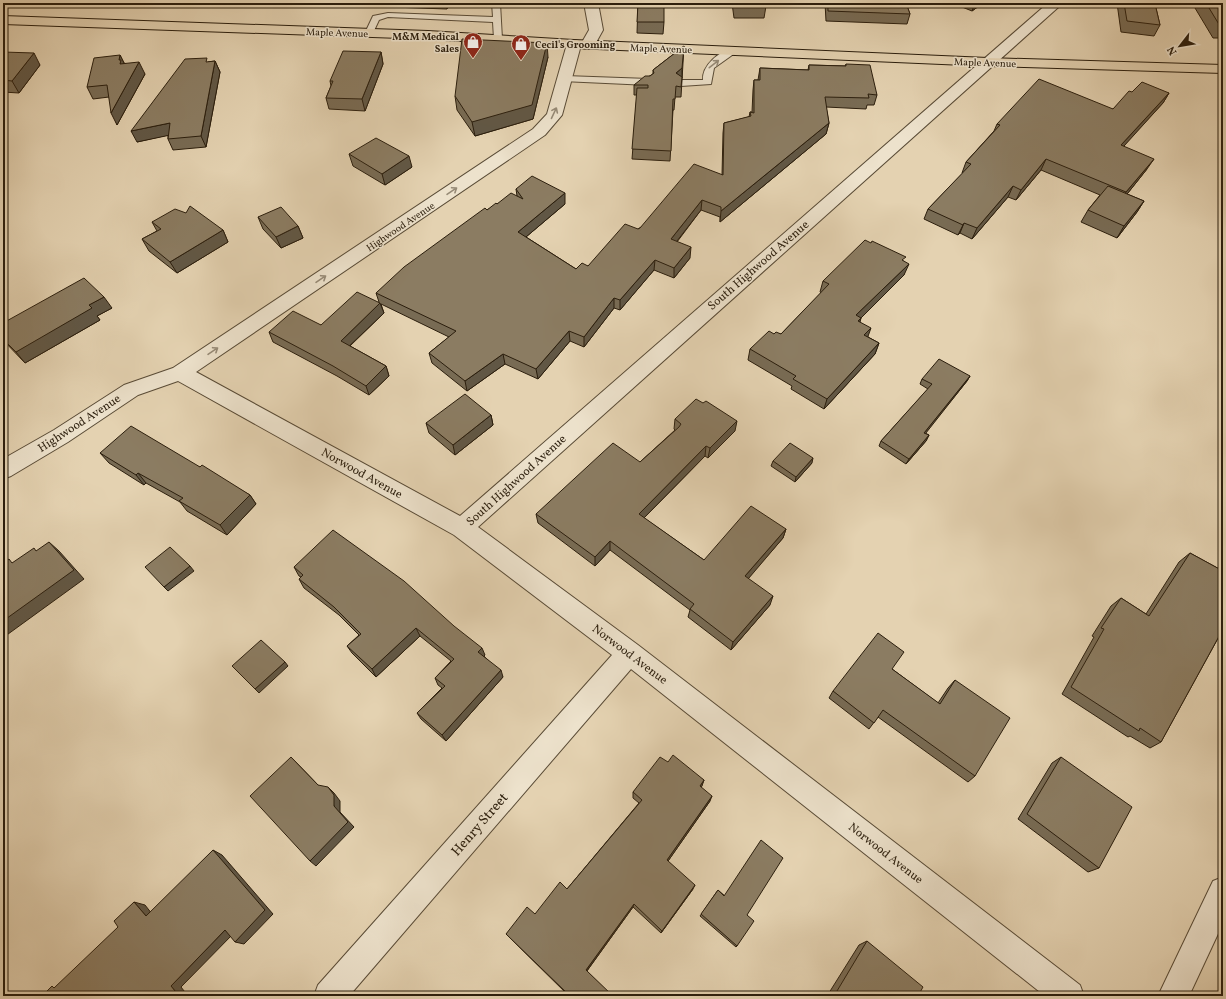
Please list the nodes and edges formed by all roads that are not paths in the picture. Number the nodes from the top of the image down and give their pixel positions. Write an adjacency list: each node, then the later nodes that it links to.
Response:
1 (496, 3): 5 (lane)
2 (591, 3): 8 (street, Highwood Avenue)
3 (1056, 3): 10 (street, South Highwood Avenue)
4 (3, 20): 6 (main road, Maple Avenue)
5 (497, 20): 6 (lane); 7 (lane)
6 (369, 33): 7 (main road, Maple Avenue)
7 (498, 39): 8 (main road, Maple Avenue)
8 (581, 45): 9 (main road, Maple Avenue); 12 (street, Highwood Avenue)
9 (732, 51): 10 (main road, Maple Avenue); 14 (lane, one-way to 9)
10 (988, 62): 11 (main road, Maple Avenue); 17 (street, South Highwood Avenue)
11 (1223, 69)
12 (564, 80): 13 (lane); 15 (street, Highwood Avenue, one-way to 12)
13 (649, 82)
14 (681, 83)
15 (180, 373): 16 (street, Highwood Avenue); 17 (street, Norwood Avenue)
16 (3, 470)
17 (462, 528): 18 (street, Norwood Avenue)
18 (629, 653): 20 (street, Henry Street); 21 (street, Norwood Avenue)
19 (1223, 891): 22 (street)
20 (329, 996)
21 (1069, 996)
22 (1173, 996)

